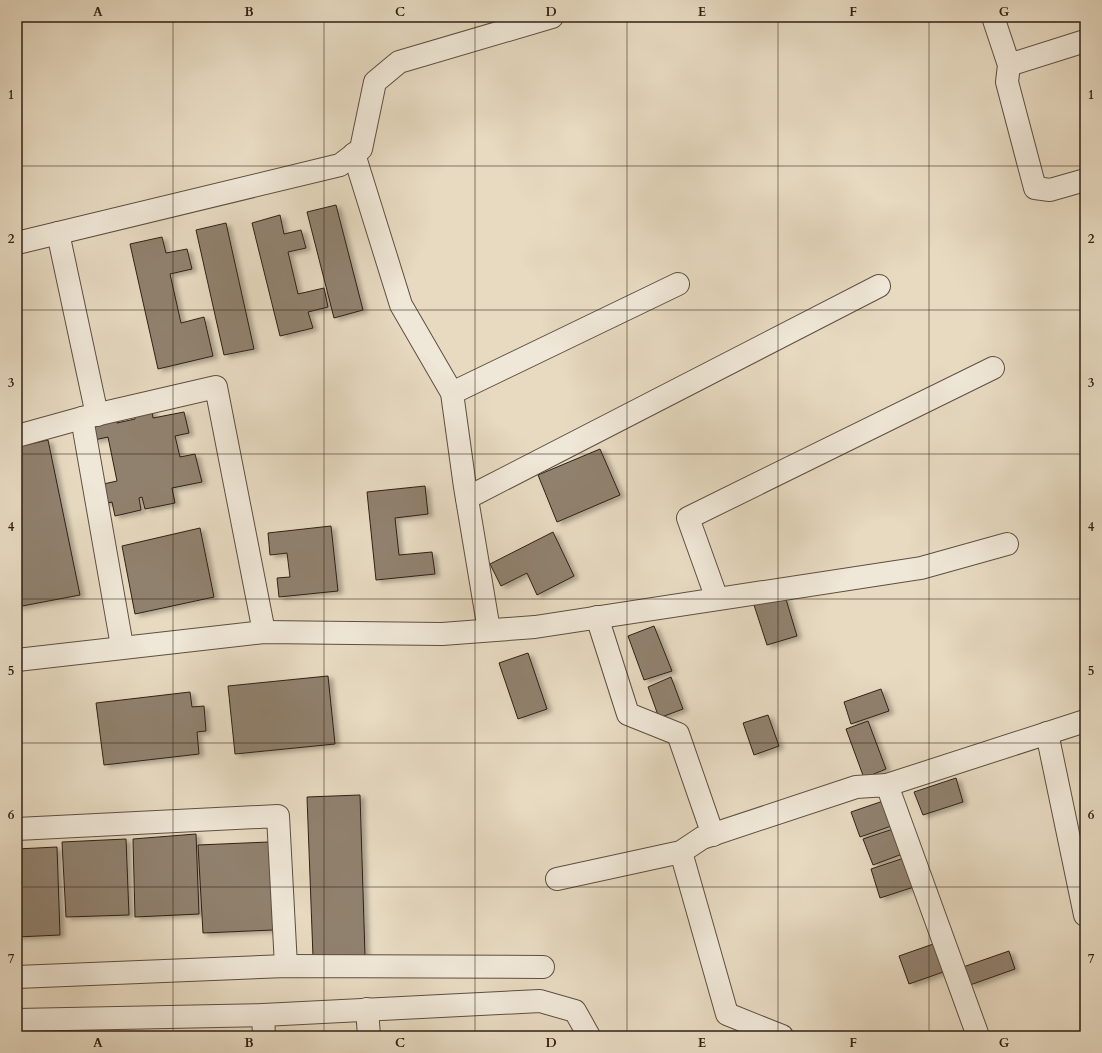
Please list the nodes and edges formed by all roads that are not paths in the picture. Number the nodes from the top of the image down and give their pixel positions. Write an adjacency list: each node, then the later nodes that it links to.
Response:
1 (552, 17): 5 (street)
2 (993, 17): 4 (street)
3 (1085, 41): 4 (street)
4 (1009, 65): 6 (street)
5 (354, 154): 7 (street); 12 (street)
6 (1085, 180)
7 (58, 233): 8 (street); 13 (street)
8 (17, 242)
9 (678, 284): 12 (street)
10 (879, 286): 15 (street)
11 (993, 368): 17 (street)
12 (452, 393): 15 (street)
13 (90, 417): 14 (street); 20 (street); 21 (street)
14 (17, 436)
15 (467, 498): 19 (street)
16 (1007, 544): 17 (street)
17 (717, 599): 18 (street)
18 (597, 617): 19 (street); 27 (street)
19 (490, 630): 20 (street)
20 (264, 632): 21 (street)
21 (122, 646): 22 (street)
22 (17, 660)
23 (1085, 721): 24 (street)
24 (1047, 733): 25 (street); 30 (street)
25 (887, 785): 27 (street); 41 (street)
26 (17, 829): 31 (street)
27 (713, 835): 28 (street)
28 (681, 852): 29 (street); 40 (street)
29 (557, 879)
30 (1085, 915)
31 (286, 966): 32 (street); 33 (street)
32 (543, 967)
33 (17, 977)
34 (367, 1009): 36 (street); 38 (street); 39 (street)
35 (17, 1020): 36 (street); 37 (street)
36 (264, 1026)
37 (18, 1036)
38 (369, 1036)
39 (589, 1036)
40 (782, 1036)
41 (978, 1036)

